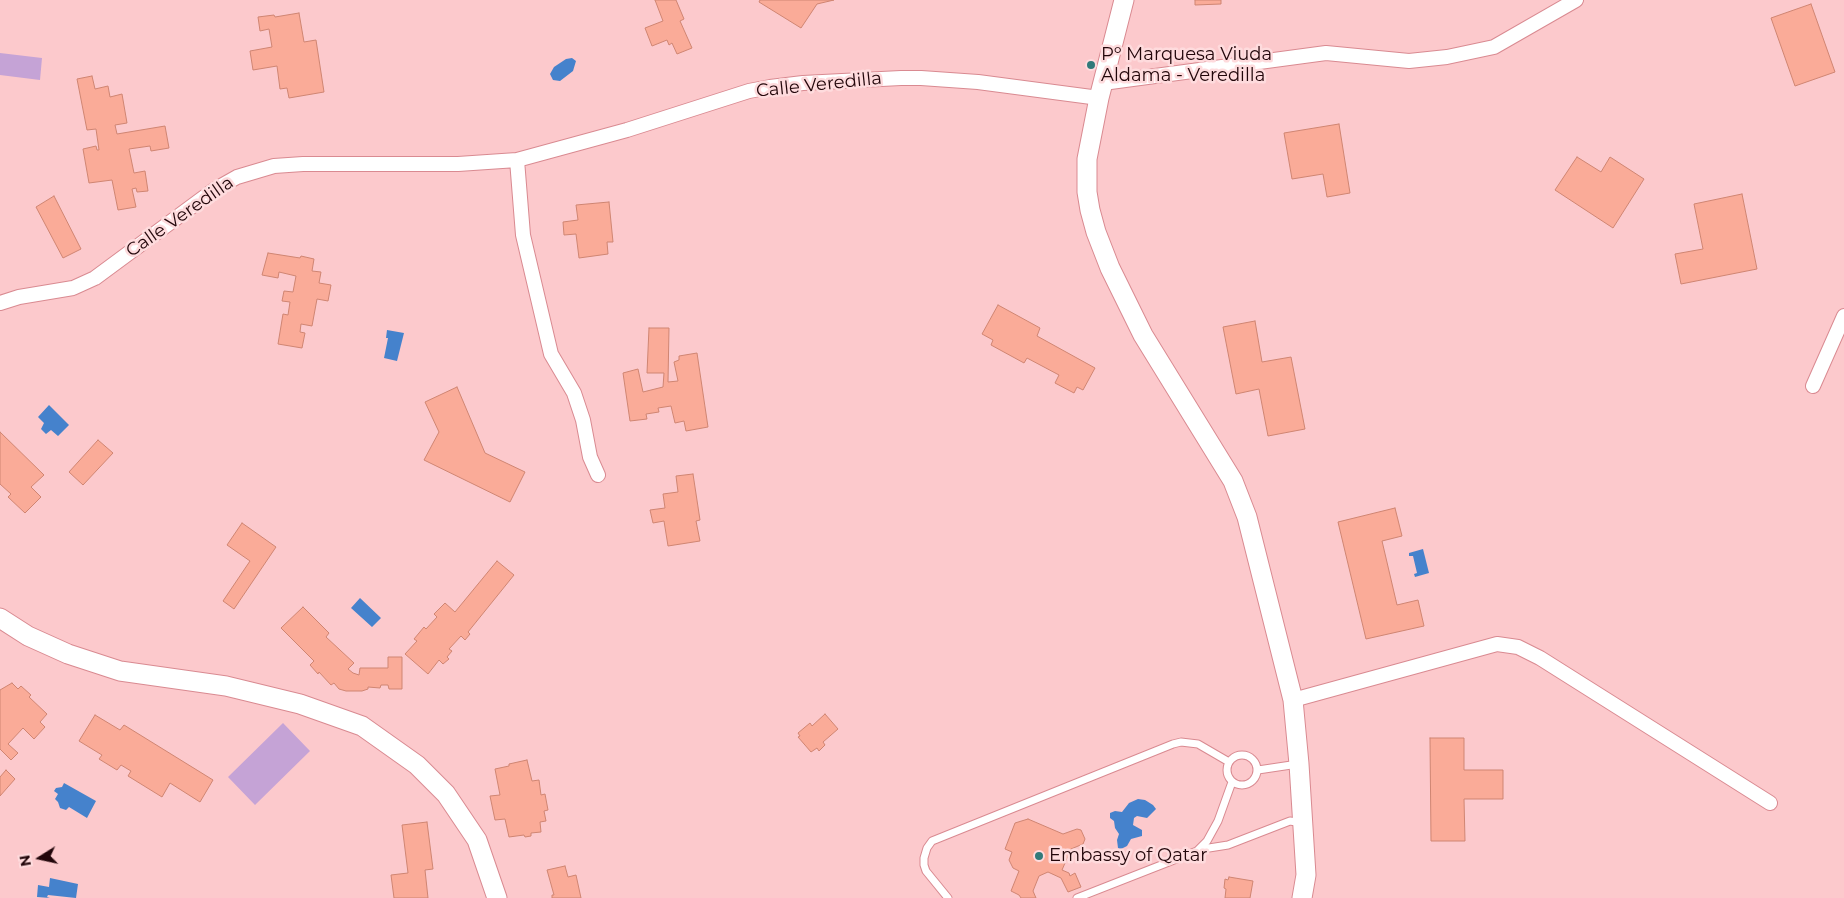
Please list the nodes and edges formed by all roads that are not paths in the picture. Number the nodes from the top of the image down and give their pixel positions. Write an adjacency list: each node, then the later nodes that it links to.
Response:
1 (1124, 0): 3 (street)
2 (1576, 0): 3 (street, Calle Veredilla)
3 (1101, 90): 4 (street, Calle Veredilla); 10 (street)
4 (517, 160): 5 (street, Calle Veredilla); 8 (street)
5 (0, 303)
6 (1844, 316): 7 (street)
7 (1813, 386)
8 (598, 475)
9 (0, 618): 18 (street)
10 (1293, 700): 12 (street); 15 (street)
11 (1229, 762): 13 (lane); 14 (lane); 19 (lane)
12 (1299, 764): 13 (lane); 16 (street)
13 (1258, 770): 14 (lane)
14 (1232, 782): 17 (lane)
15 (1770, 803)
16 (1303, 823): 17 (lane); 21 (street)
17 (1202, 847): 20 (lane)
18 (497, 898)
19 (948, 898)
20 (1077, 898)
21 (1302, 898)

